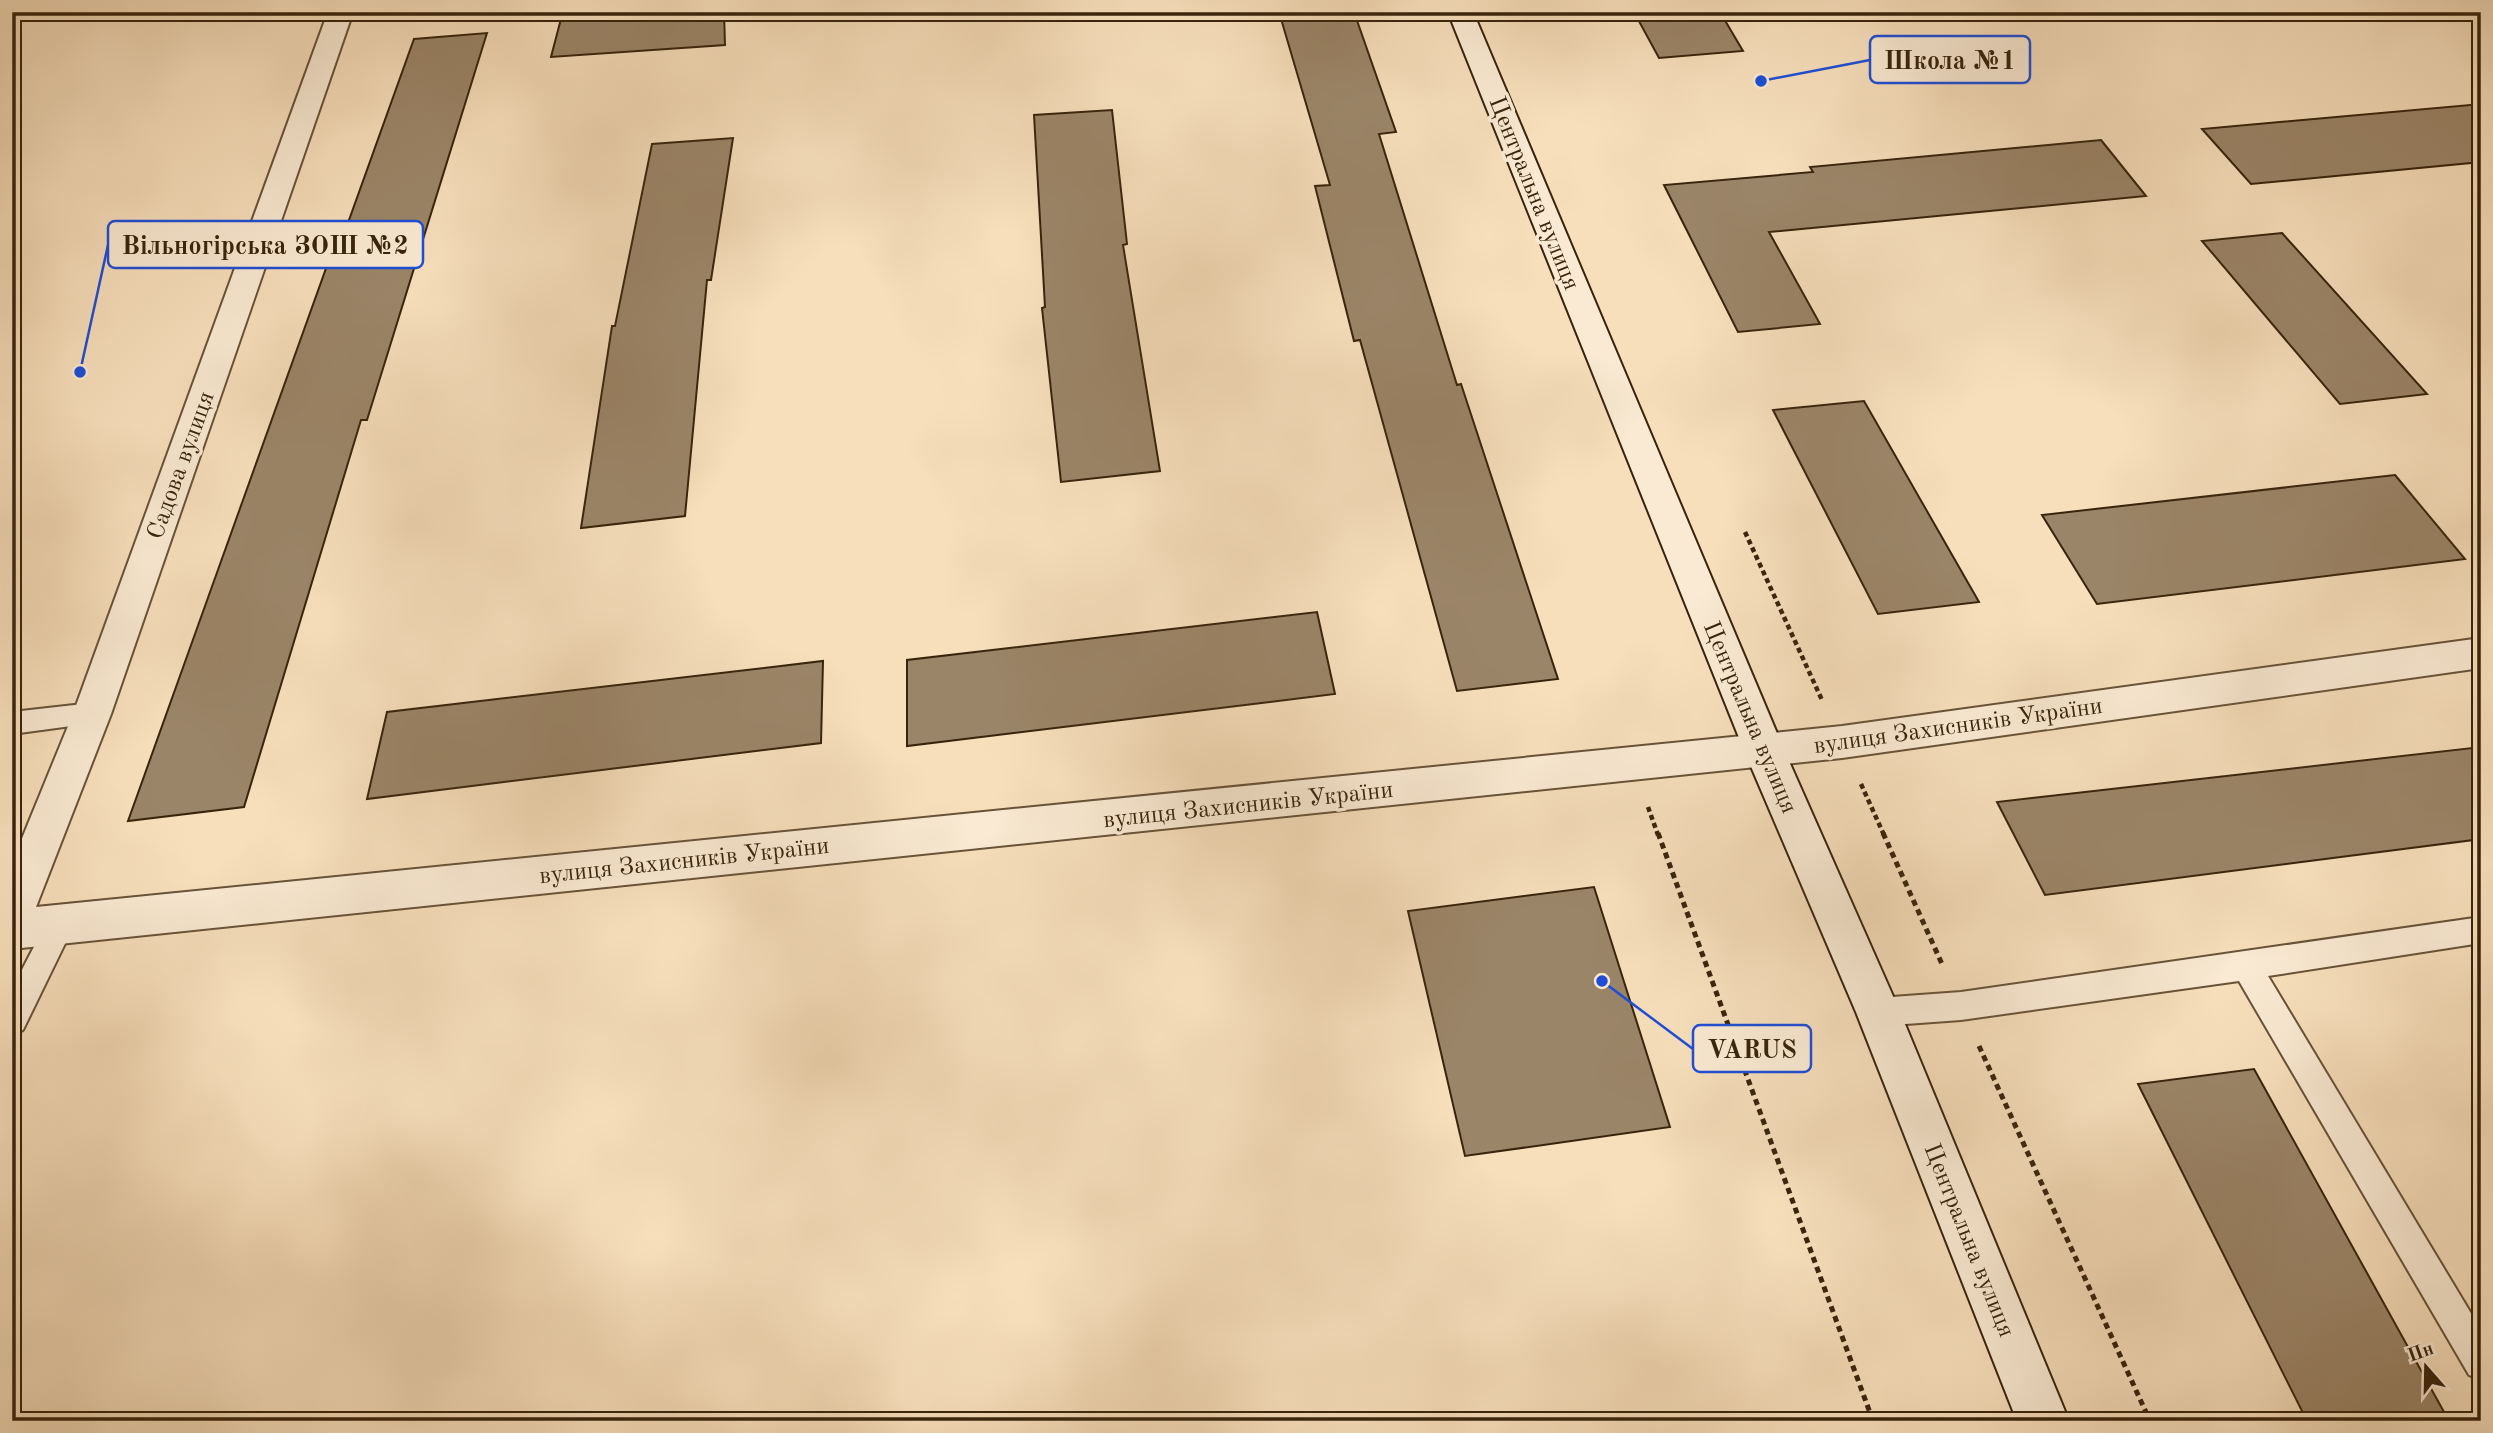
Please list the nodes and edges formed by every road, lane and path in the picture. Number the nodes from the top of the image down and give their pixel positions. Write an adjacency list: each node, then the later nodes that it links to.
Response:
1 (341, 12): 4 (street, Садова вулиця)
2 (1460, 12): 6 (street, Центральна вулиця)
3 (2481, 653): 6 (street, вулиця Захисників України)
4 (92, 714): 5 (lane); 8 (street, Садова вулиця)
5 (12, 723)
6 (1764, 750): 7 (street, вулиця Захисників України); 13 (street, Центральна вулиця)
7 (1632, 765): 9 (street, вулиця Захисників України); 16 (path)
8 (12, 915)
9 (61, 922): 10 (street, вулиця Захисників України); 14 (lane)
10 (12, 930)
11 (2481, 930): 12 (lane)
12 (2246, 966): 13 (lane); 15 (lane)
13 (1878, 1012): 17 (street, Центральна вулиця)
14 (12, 1020)
15 (2481, 1363)
16 (1873, 1421)
17 (2043, 1421)

